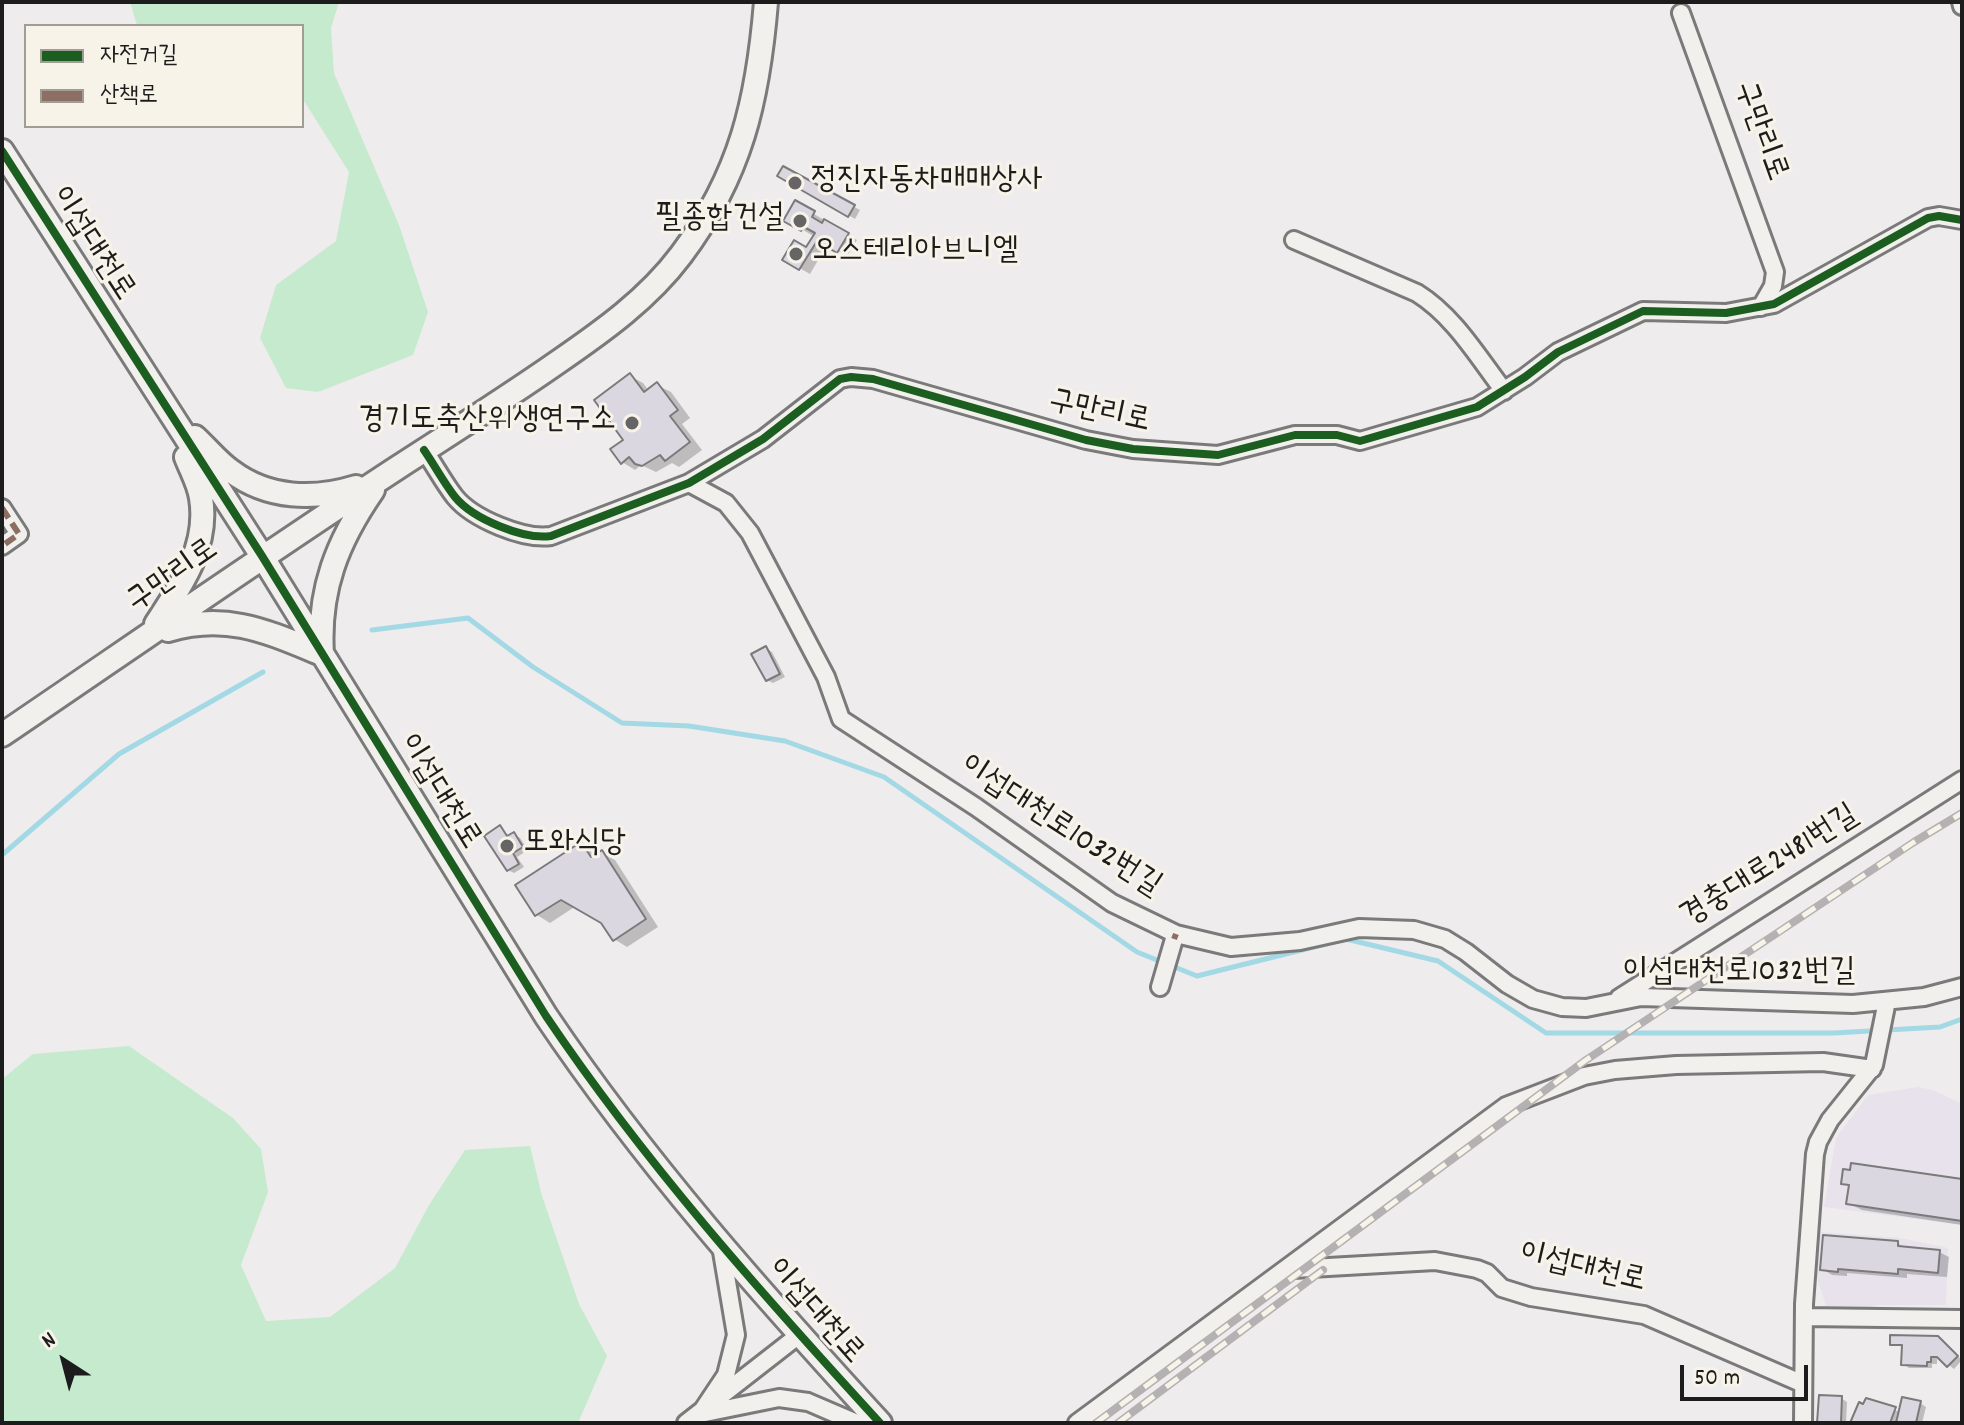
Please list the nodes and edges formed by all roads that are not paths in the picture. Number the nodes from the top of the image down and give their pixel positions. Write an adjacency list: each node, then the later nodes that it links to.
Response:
1 (766, 2): 11 (street, 구만리로)
2 (1681, 13): 6 (street, 구만리로)
3 (2, 151): 10 (street, 이섭대천로)
4 (1962, 220): 7 (street)
5 (1294, 240): 9 (street)
6 (1775, 272): 7 (street); 8 (street)
7 (1808, 285): 8 (street, 구만리로)
8 (1761, 307): 9 (street, 구만리로)
9 (1504, 391): 13 (street, 구만리로)
10 (171, 414): 12 (street); 16 (street, 이섭대천로); 17 (street)
11 (424, 450): 12 (street, 구만리로); 13 (street, 구만리로)
12 (380, 479): 16 (street, 구만리로); 18 (street)
13 (689, 483): 25 (street, 이섭대천로1032번길)
14 (2, 508): 15 (street)
15 (2, 546)
16 (262, 556): 17 (street, 구만리로); 18 (street, 이섭대천로)
17 (147, 636): 18 (street); 19 (street, 구만리로)
18 (322, 654): 27 (street, 이섭대천로)
19 (2, 735)
20 (1962, 780): 25 (street, 경충대로2481번길)
21 (1174, 939): 22 (street)
22 (1160, 987)
23 (1962, 987): 24 (street)
24 (1887, 1001): 25 (street, 이섭대천로1032번길); 26 (street, 이섭대천로1032번길)
25 (1611, 1003)
26 (1874, 1064): 29 (street, 이섭대천로1032번길); 36 (street)
27 (721, 1246): 31 (street, 이섭대천로); 33 (street)
28 (1293, 1269): 32 (street, 이섭대천로)
29 (1804, 1317): 30 (street); 32 (street, 이섭대천로1032번길)
30 (1962, 1319)
31 (799, 1335): 33 (street); 35 (street, 이섭대천로)
32 (1801, 1383): 37 (street, 이섭대천로1032번길)
33 (693, 1418): 34 (street)
34 (857, 1423)
35 (880, 1423)
36 (1077, 1423)
37 (1803, 1423)

